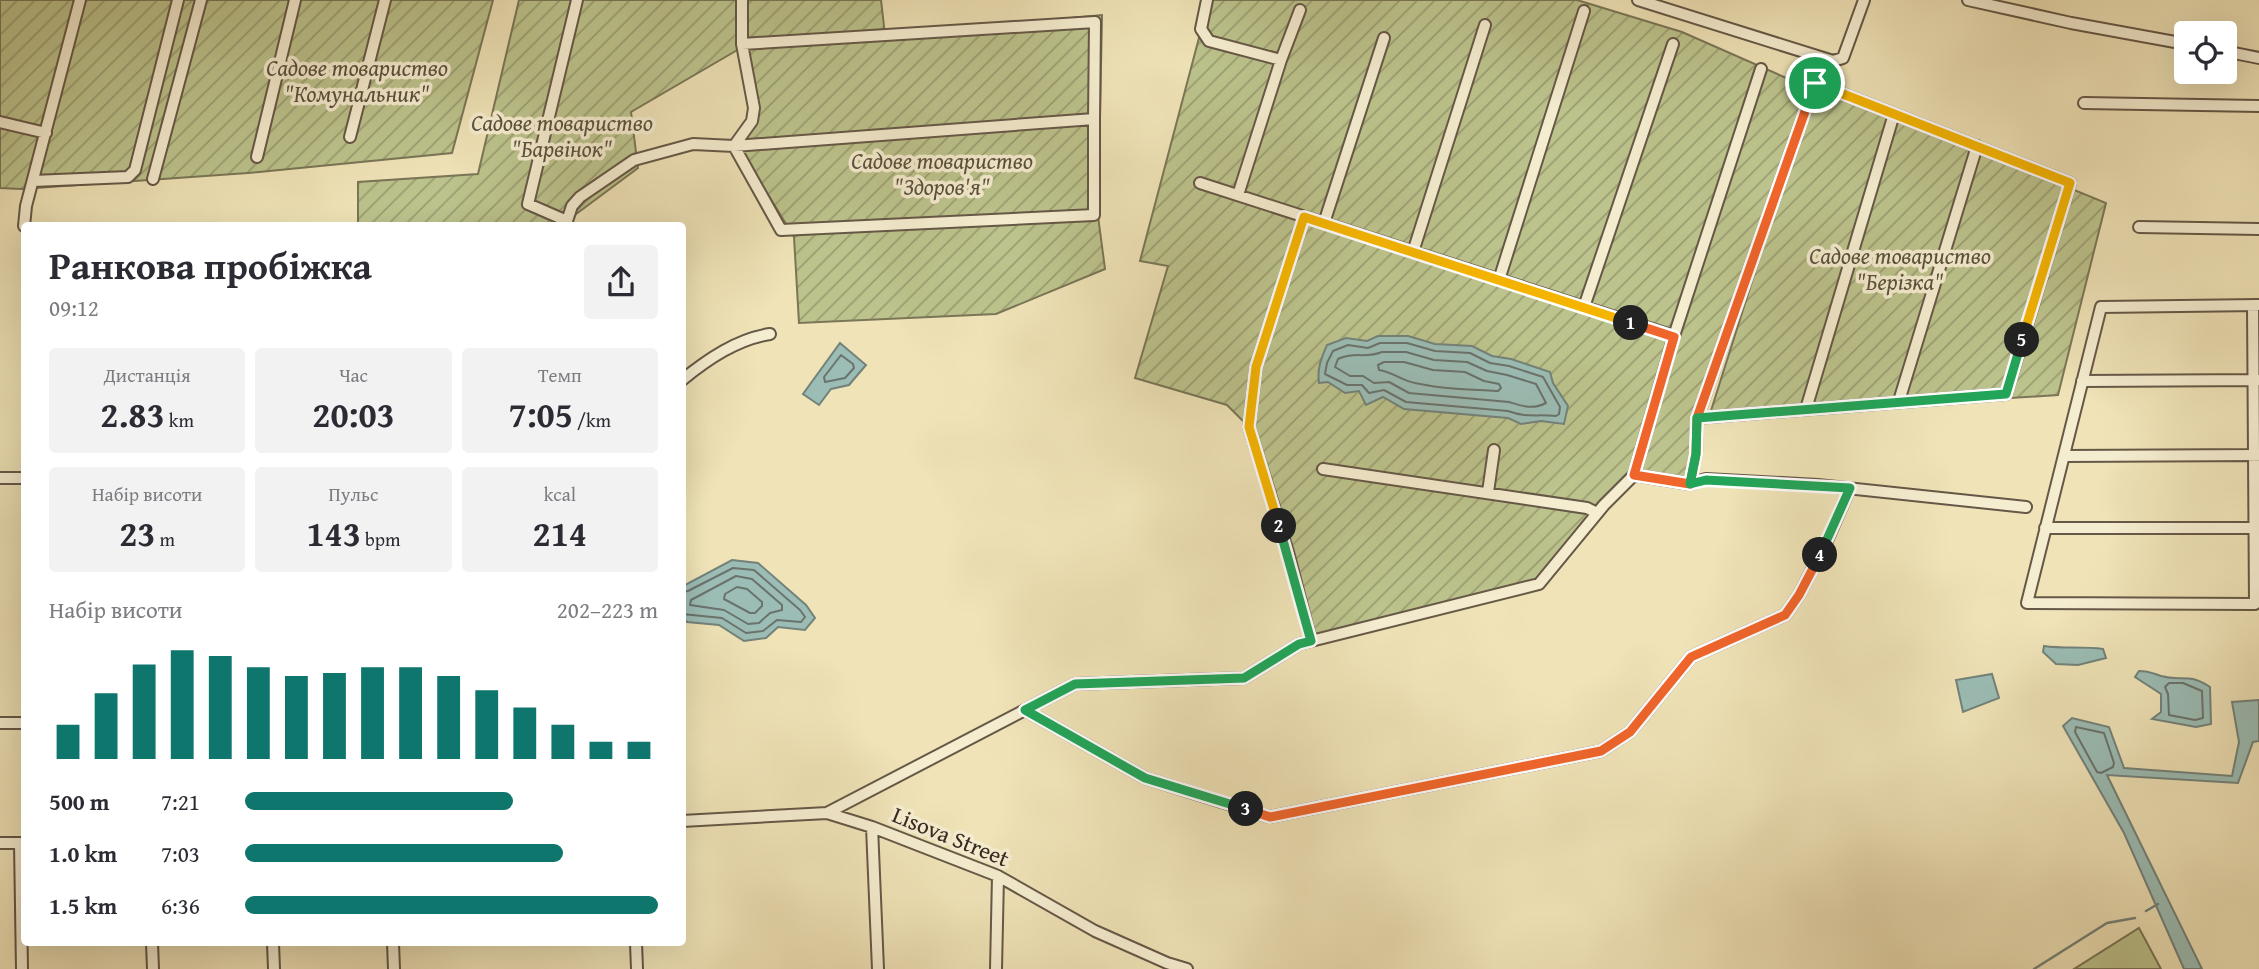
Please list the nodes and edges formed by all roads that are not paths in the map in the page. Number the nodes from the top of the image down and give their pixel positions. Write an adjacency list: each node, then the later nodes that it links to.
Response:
1 (80, 0): 28 (street)
2 (178, 0): 34 (street)
3 (201, 0): 33 (street)
4 (295, 0): 32 (street)
5 (385, 0): 29 (street)
6 (577, 0): 39 (street)
7 (742, 0): 17 (street)
8 (1207, 0): 21 (street)
9 (1639, 0): 10 (street)
10 (1864, 0)
11 (1968, 0): 16 (street)
12 (1300, 10): 21 (street)
13 (1584, 11): 45 (street)
14 (1485, 25): 44 (street)
15 (1384, 38): 41 (street)
16 (2174, 42)
17 (742, 44): 26 (street); 30 (street)
18 (1673, 44): 47 (street)
19 (2237, 54): 20 (street)
20 (2259, 58)
21 (1281, 60): 36 (street)
22 (1761, 69): 49 (street)
23 (2084, 103): 24 (street)
24 (2259, 106)
25 (1894, 114): 31 (street); 54 (street); 55 (street)
26 (1094, 119): 30 (street); 30 (street)
27 (0, 122): 28 (street)
28 (46, 132): 34 (street)
29 (350, 137)
30 (734, 146): 40 (street)
31 (1977, 146): 53 (street); 53 (street)
32 (257, 157)
33 (153, 179)
34 (33, 181): 38 (street)
35 (1200, 183): 36 (street)
36 (1238, 195): 37 (street)
37 (1304, 217): 41 (street); 70 (street)
38 (24, 222)
39 (564, 222)
40 (566, 222)
41 (1324, 223): 44 (street)
42 (2139, 227): 43 (street)
43 (2259, 229)
44 (1413, 252): 45 (street)
45 (1499, 280): 47 (street)
46 (2256, 305): 51 (street); 52 (street)
47 (1584, 307): 49 (street)
48 (770, 334): 50 (street)
49 (1674, 337): 60 (street)
50 (686, 377)
51 (2256, 380): 52 (street); 57 (street)
52 (2082, 381): 58 (street)
53 (1899, 401): 54 (street)
54 (1806, 408): 55 (street)
55 (1697, 418): 63 (street)
56 (1493, 450): 65 (street)
57 (2256, 455): 58 (street); 69 (street)
58 (2064, 456): 68 (street)
59 (1323, 468): 65 (street)
60 (1634, 475): 63 (street); 67 (street)
61 (0, 478): 62 (street)
62 (21, 478)
63 (1690, 484): 64 (street)
64 (1850, 488): 66 (street); 71 (street)
65 (1488, 492): 67 (street)
66 (2026, 507)
67 (1597, 513): 70 (street)
68 (2045, 528): 69 (street); 69 (street)
69 (2257, 528)
70 (1311, 641): 71 (street)
71 (1025, 710): 74 (street)
72 (0, 723): 73 (street)
73 (21, 723)
74 (827, 813): 75 (street, Lisova Street); 76 (street, Lisova Street)
75 (686, 821)
76 (872, 827): 79 (street, Lisova Street); 90 (street)
77 (0, 843): 78 (street)
78 (21, 843)
79 (998, 876): 91 (street); 92 (street, Lisova Street)
80 (22, 946): 85 (street)
81 (152, 946): 86 (street)
82 (273, 946): 87 (street)
83 (393, 946): 88 (street)
84 (636, 946): 89 (street)
85 (22, 969)
86 (153, 969)
87 (274, 969)
88 (394, 969)
89 (638, 969)
90 (878, 969)
91 (996, 969)
92 (1187, 969)

